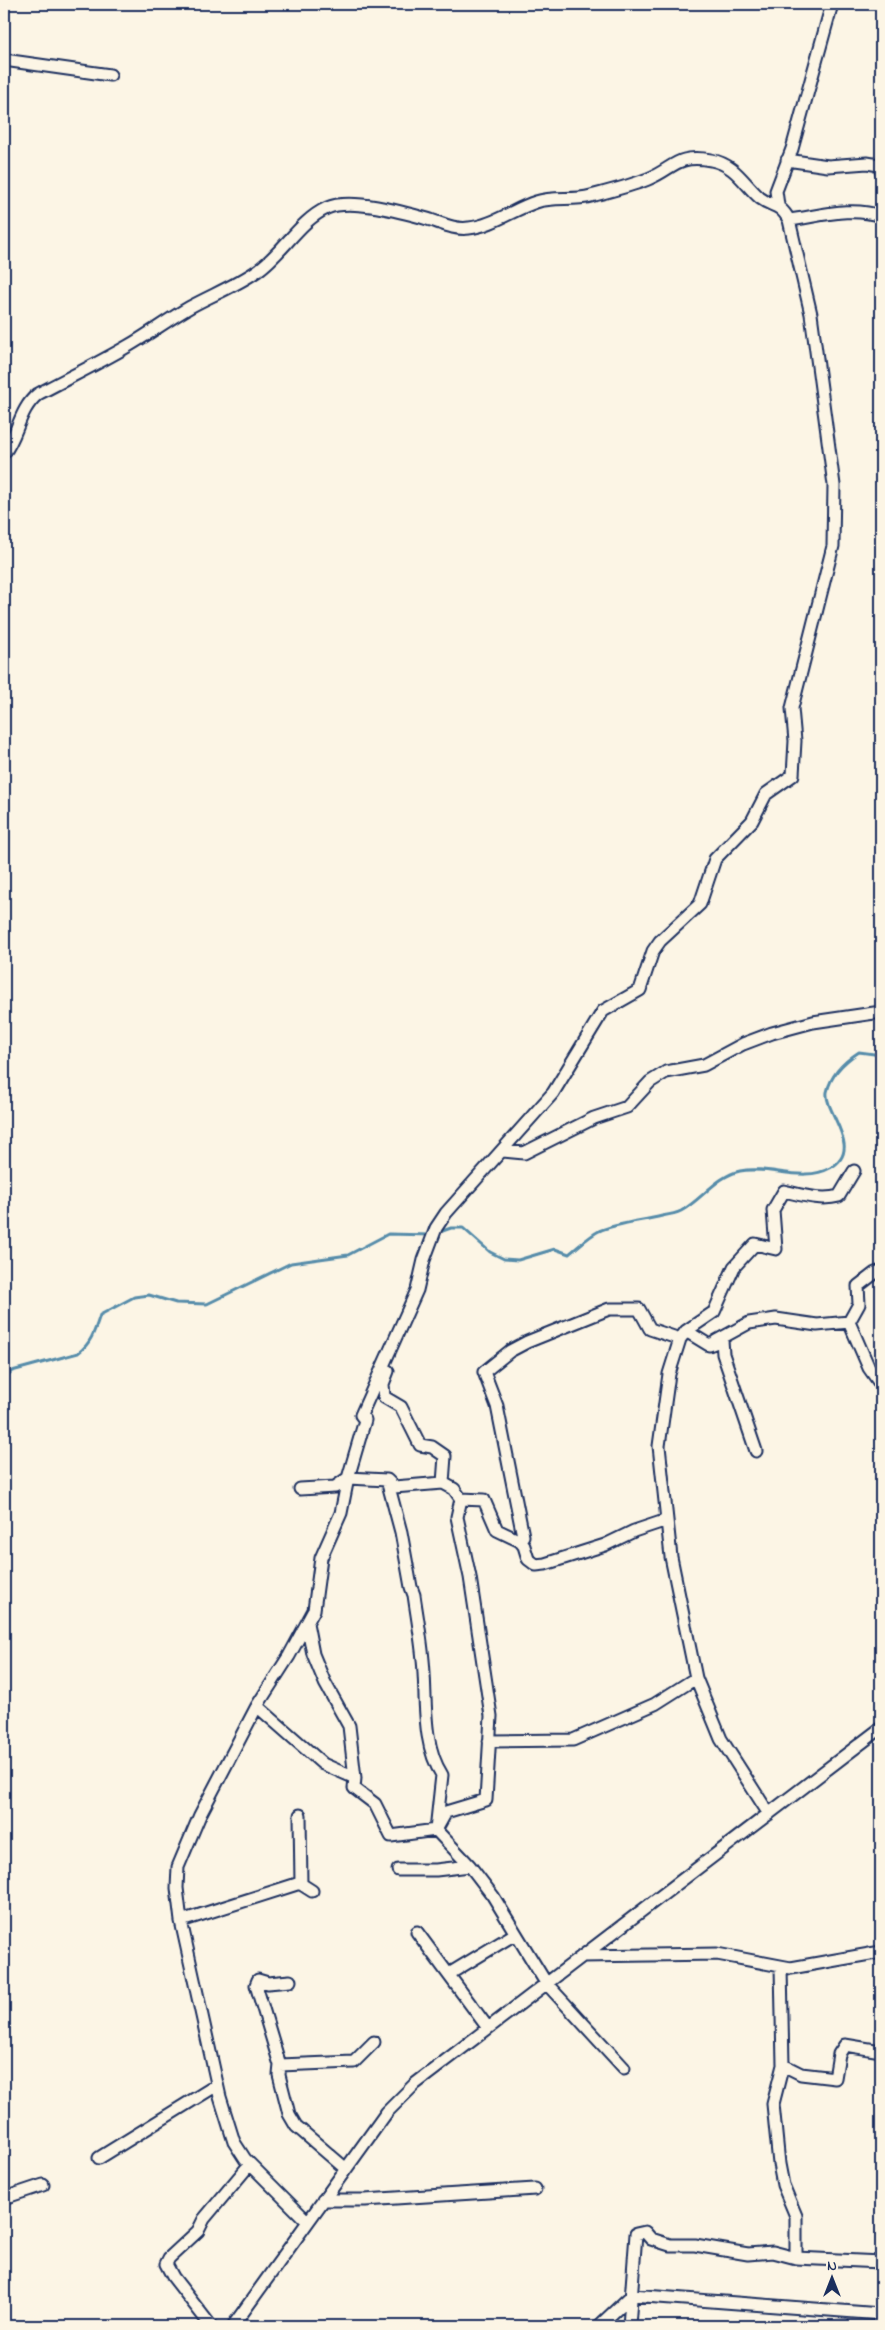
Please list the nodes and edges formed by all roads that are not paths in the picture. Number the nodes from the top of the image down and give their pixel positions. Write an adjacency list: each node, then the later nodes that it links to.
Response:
1 (832, 4): 4 (street)
2 (4, 60): 3 (street)
3 (110, 74)
4 (787, 160): 5 (street); 6 (street)
5 (881, 171)
6 (778, 205): 8 (street); 9 (street)
7 (881, 216): 8 (street)
8 (789, 220): 11 (street)
9 (4, 453)
10 (881, 1012): 11 (street)
11 (503, 1151): 16 (street)
12 (854, 1170): 15 (street)
13 (881, 1272): 14 (street)
14 (849, 1322): 17 (street); 18 (street)
15 (683, 1335): 17 (street); 25 (street); 26 (street)
16 (394, 1340): 20 (street); 22 (street)
17 (709, 1345): 19 (street)
18 (881, 1385)
19 (756, 1450)
20 (348, 1478): 21 (street); 23 (street); 27 (street)
21 (387, 1480): 22 (street); 35 (street)
22 (443, 1483): 24 (street)
23 (300, 1490)
24 (461, 1499): 26 (street); 31 (street)
25 (667, 1520): 26 (street); 28 (street)
26 (520, 1541)
27 (306, 1624): 29 (street); 32 (street)
28 (696, 1678): 31 (street); 33 (street)
29 (257, 1706): 32 (street); 40 (street)
30 (881, 1728): 33 (street)
31 (489, 1742): 35 (street)
32 (355, 1778): 35 (street)
33 (769, 1814): 43 (street)
34 (300, 1815): 38 (street)
35 (436, 1830): 36 (street)
36 (470, 1866): 37 (street); 42 (street)
37 (398, 1870)
38 (301, 1884): 39 (street); 40 (street)
39 (312, 1891)
40 (181, 1921): 55 (street)
41 (418, 1932): 46 (street)
42 (515, 1934): 46 (street); 48 (street)
43 (582, 1956): 45 (street); 48 (street)
44 (879, 1956): 45 (street)
45 (781, 1967): 53 (street)
46 (449, 1974): 49 (street)
47 (290, 1981): 52 (street)
48 (546, 1983): 49 (street); 54 (street)
49 (488, 2028): 58 (street)
50 (374, 2042): 52 (street)
51 (881, 2051): 53 (street)
52 (280, 2065): 58 (street)
53 (782, 2065): 64 (street)
54 (624, 2068)
55 (217, 2085): 56 (street); 57 (street)
56 (100, 2158)
57 (250, 2164): 63 (street); 68 (street)
58 (346, 2168): 62 (street)
59 (43, 2185): 61 (street)
60 (535, 2189): 62 (street)
61 (4, 2198)
62 (322, 2200): 63 (street)
63 (307, 2221): 69 (street)
64 (796, 2258): 65 (street); 66 (street)
65 (881, 2262)
66 (632, 2295): 67 (street); 70 (street); 71 (street)
67 (881, 2314)
68 (211, 2326)
69 (233, 2326)
70 (599, 2326)
71 (629, 2326)

